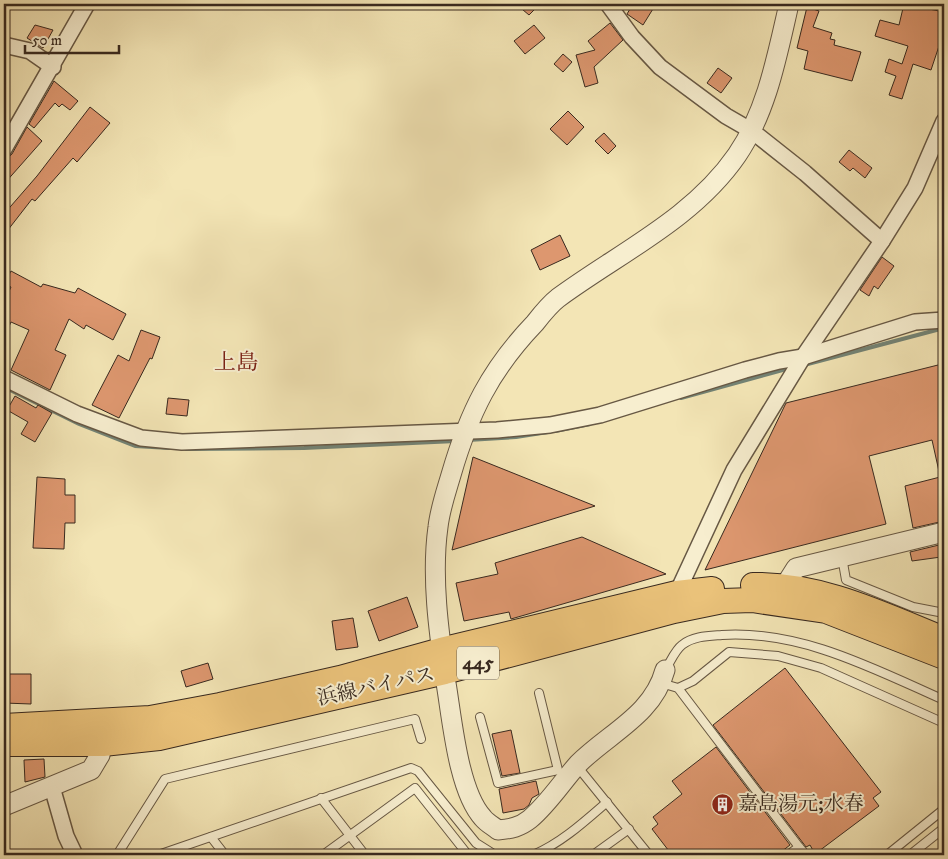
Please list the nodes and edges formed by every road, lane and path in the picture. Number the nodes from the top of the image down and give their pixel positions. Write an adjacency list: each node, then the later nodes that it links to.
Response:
1 (87, 4): 5 (street)
2 (608, 4): 7 (street)
3 (789, 4): 7 (street)
4 (4, 45): 5 (street)
5 (53, 67): 8 (street)
6 (944, 121): 9 (street)
7 (752, 131): 9 (street); 13 (street)
8 (4, 149)
9 (882, 241): 11 (street)
10 (944, 320): 11 (street)
11 (803, 357): 13 (street); 17 (street)
12 (4, 378): 13 (street)
13 (464, 430): 21 (street)
14 (944, 532): 15 (street)
15 (842, 555): 16 (street); 18 (lane)
16 (783, 595): 17 (highway, 浜線バイパス / 445); 19 (highway, 浜線バイパス / 445); 20 (highway, 浜線バイパス / 445)
17 (676, 602): 21 (highway, 浜線バイパス / 445)
18 (944, 613)
19 (944, 639)
20 (944, 657)
21 (443, 661): 28 (highway, 浜線バイパス / 445); 31 (street)
22 (668, 680): 24 (lane); 26 (lane); 31 (street); 41 (lane)
23 (539, 693): 31 (lane)
24 (944, 700)
25 (480, 717): 31 (lane)
26 (944, 722)
27 (4, 726): 28 (highway, 浜線バイパス / 445)
28 (105, 733): 30 (highway, 浜線バイパス / 445); 32 (street)
29 (421, 739): 43 (lane)
30 (4, 744)
31 (568, 771): 34 (lane)
32 (52, 787): 35 (street); 42 (street)
33 (321, 798): 39 (lane); 40 (lane); 49 (lane)
34 (607, 802): 38 (lane); 50 (lane)
35 (4, 806)
36 (944, 809): 55 (lane)
37 (944, 828): 56 (lane)
38 (629, 829): 51 (lane); 52 (lane)
39 (350, 835): 46 (lane); 47 (lane); 48 (lane)
40 (210, 837): 44 (lane); 45 (lane)
41 (799, 847): 53 (lane); 54 (lane)
42 (75, 855)
43 (117, 855)
44 (158, 855)
45 (226, 855)
46 (323, 855)
47 (365, 855)
48 (468, 855)
49 (495, 855)
50 (533, 855)
51 (593, 855)
52 (649, 855)
53 (788, 855)
54 (806, 855)
55 (887, 855)
56 (910, 855)

